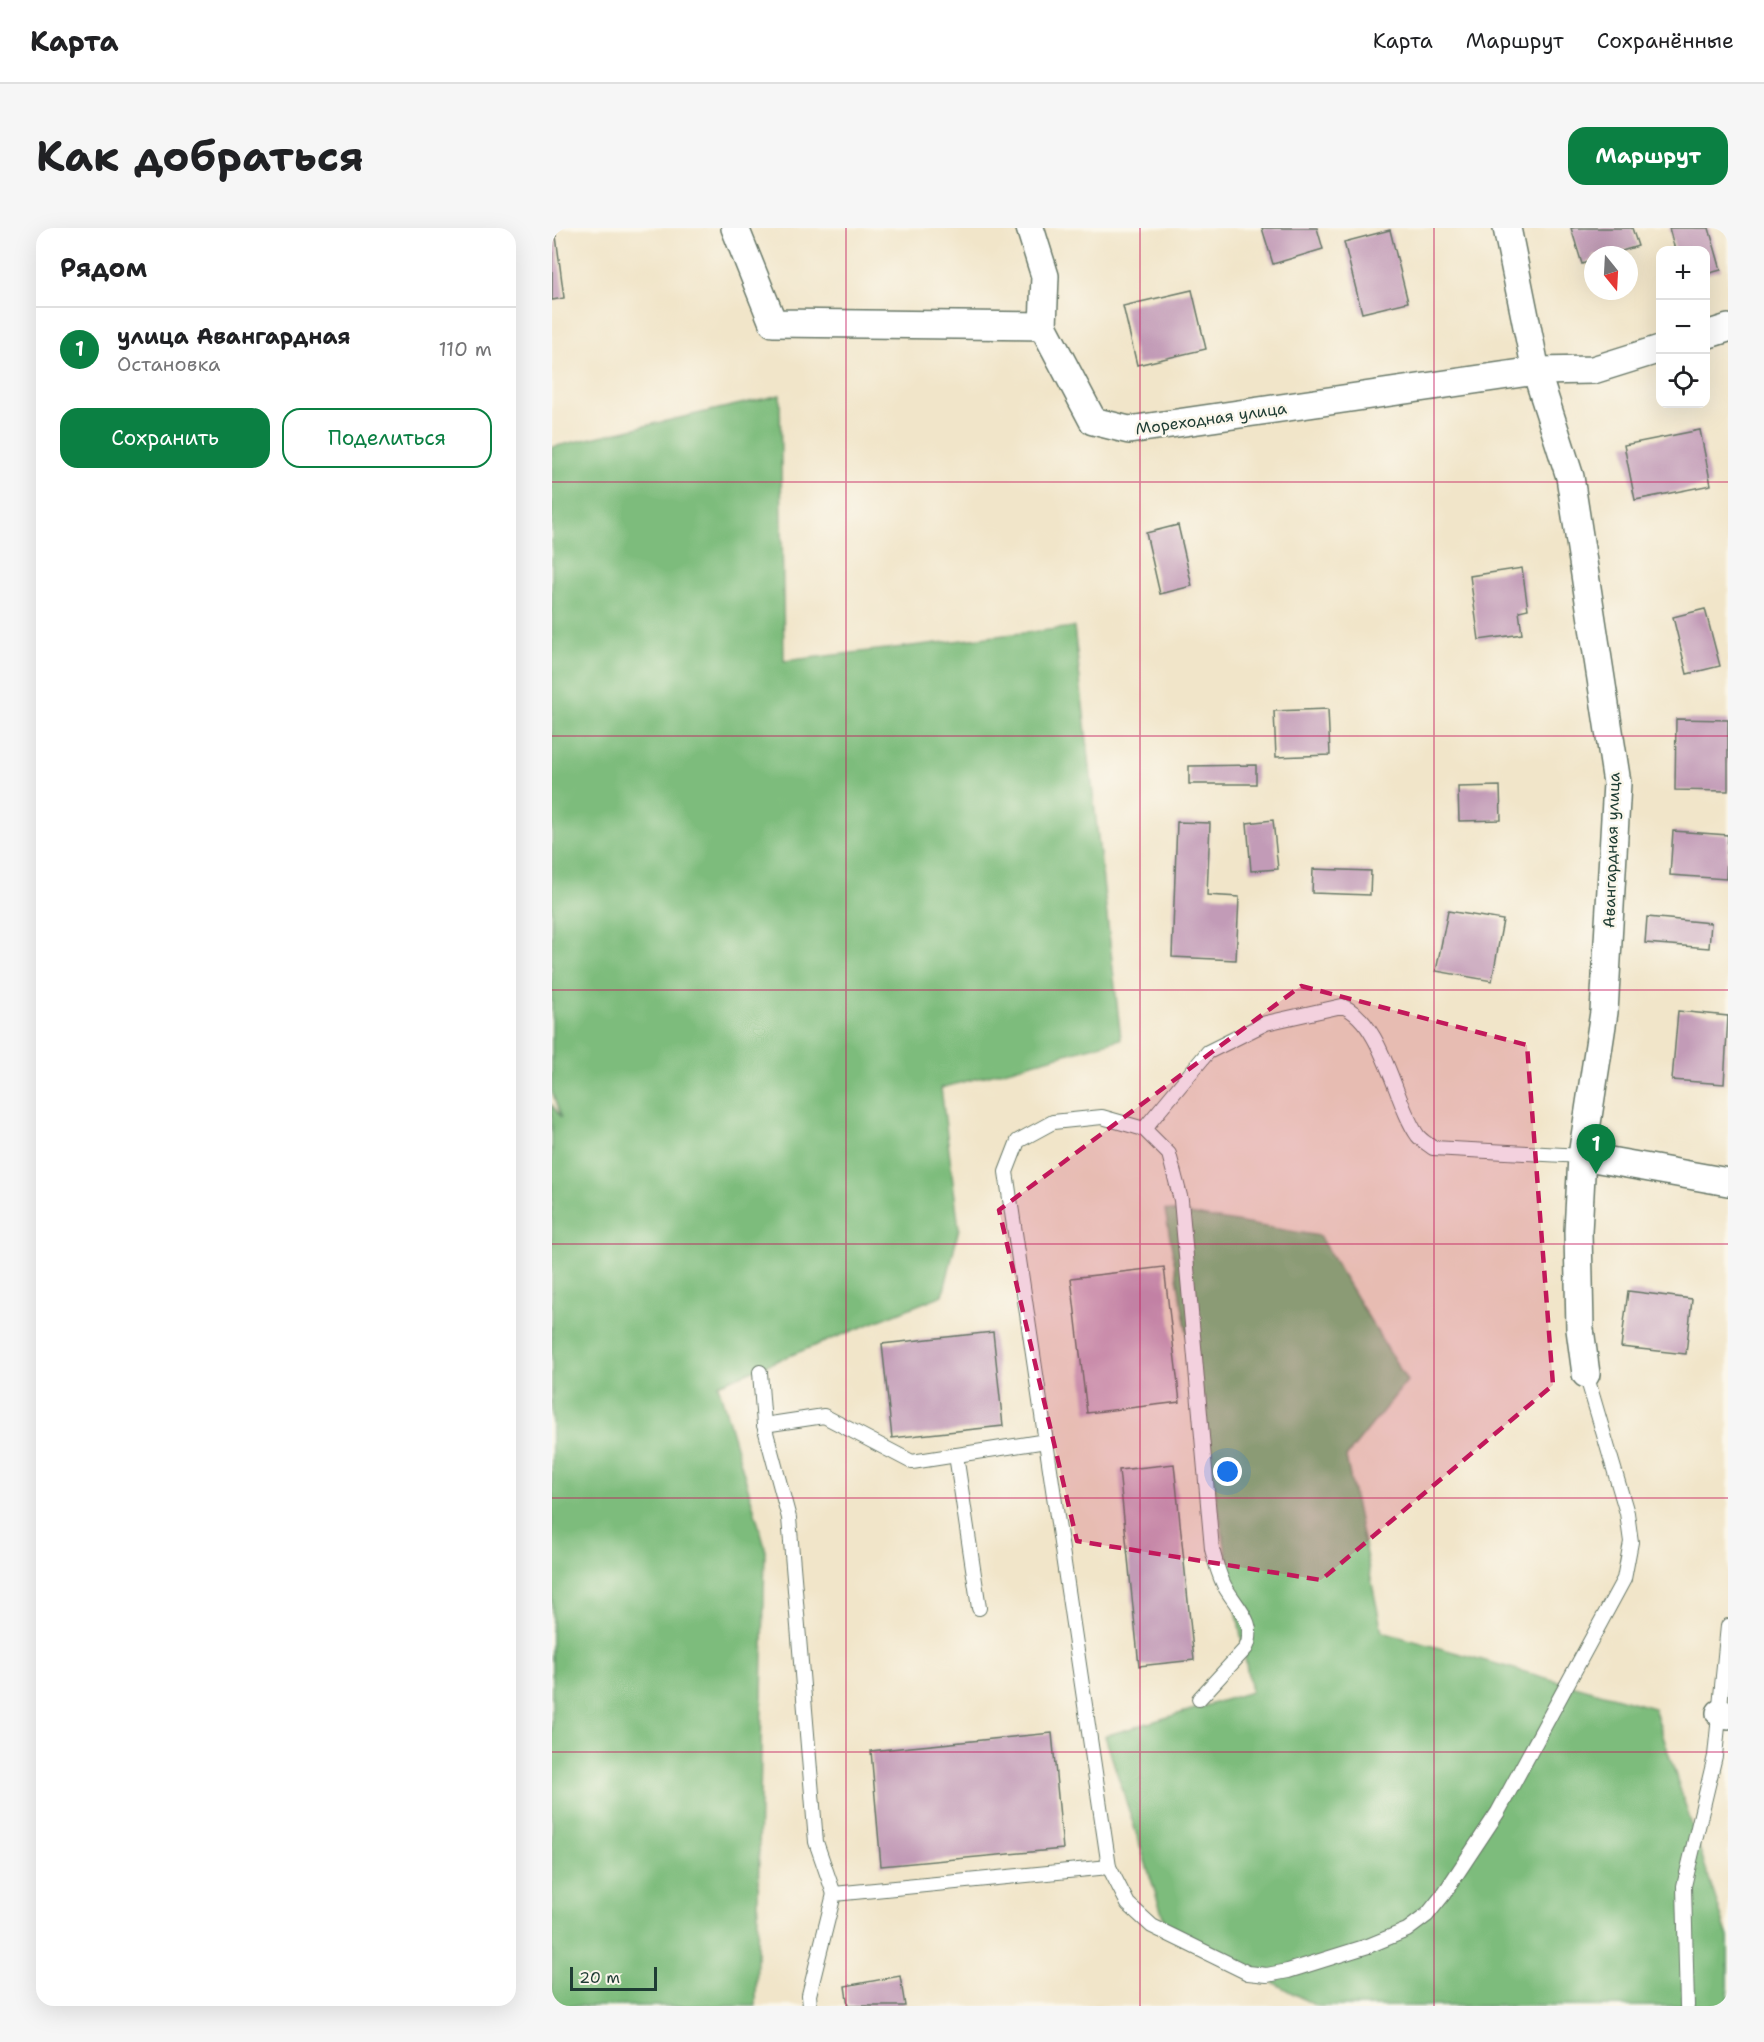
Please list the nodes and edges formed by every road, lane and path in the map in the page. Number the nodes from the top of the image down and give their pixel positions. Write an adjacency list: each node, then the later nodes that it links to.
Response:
1 (735, 228): 4 (street)
2 (1030, 228): 4 (street)
3 (1507, 228): 8 (street, Авангардная улица)
4 (1042, 326): 8 (street, Мореходная улица)
5 (1728, 328): 6 (street)
6 (1710, 334)
7 (1656, 350): 8 (street, Мореходная улица)
8 (1536, 371): 10 (street, Авангардная улица)
9 (1144, 1129): 10 (lane); 15 (lane); 19 (lane)
10 (1582, 1156): 11 (street); 13 (street, Авангардная улица)
11 (1728, 1182)
12 (760, 1372): 14 (lane)
13 (1587, 1374): 21 (lane)
14 (764, 1425): 16 (lane); 22 (lane)
15 (1046, 1441): 16 (lane); 21 (lane)
16 (956, 1455): 17 (lane)
17 (979, 1608)
18 (1728, 1626): 20 (lane)
19 (1199, 1699)
20 (1724, 1714): 24 (lane)
21 (1109, 1868): 22 (lane)
22 (834, 1894): 23 (lane)
23 (810, 2006)
24 (1687, 2006)

